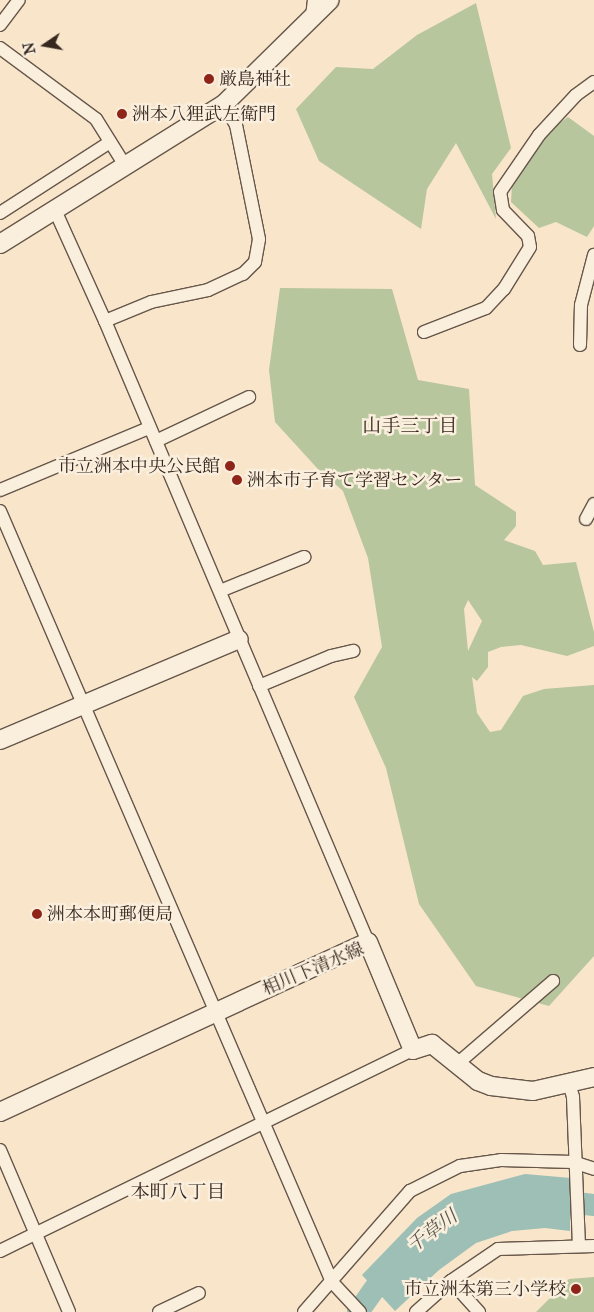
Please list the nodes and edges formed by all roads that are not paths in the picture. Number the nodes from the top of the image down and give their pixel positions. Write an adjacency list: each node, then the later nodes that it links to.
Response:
1 (19, 0): 4 (street)
2 (330, 0): 3 (main road)
3 (313, 8): 7 (main road)
4 (0, 25)
5 (0, 48): 8 (street)
6 (594, 82): 15 (street)
7 (224, 104): 9 (main road); 14 (street)
8 (110, 142): 9 (street); 11 (street)
9 (126, 167): 10 (main road)
10 (54, 208): 12 (main road); 14 (street)
11 (0, 213)
12 (0, 244)
13 (594, 255): 16 (street)
14 (105, 321): 18 (street)
15 (424, 332)
16 (580, 345)
17 (249, 397): 19 (street)
18 (149, 428): 19 (street); 20 (street)
19 (156, 441): 25 (street)
20 (0, 490)
21 (594, 504): 23 (street)
22 (0, 511): 29 (street)
23 (586, 519)
24 (304, 557): 25 (street)
25 (220, 591): 26 (street)
26 (239, 639): 28 (street); 29 (main road)
27 (353, 651): 28 (street)
28 (259, 686): 31 (street)
29 (83, 706): 30 (main road); 33 (street)
30 (0, 740)
31 (368, 942): 33 (main road, 相川下清水線); 34 (main road, 相川下清水線)
32 (553, 981): 35 (street)
33 (215, 1012): 38 (main road, 相川下清水線); 39 (street)
34 (413, 1050): 35 (main road); 39 (street)
35 (457, 1064): 37 (main road)
36 (594, 1077): 37 (main road)
37 (569, 1082): 41 (street)
38 (0, 1112)
39 (263, 1124): 43 (street); 48 (street)
40 (0, 1150): 43 (street)
41 (574, 1162): 42 (street); 44 (street); 48 (street)
42 (594, 1170)
43 (36, 1234): 46 (street); 50 (street)
44 (579, 1244): 45 (street); 47 (street)
45 (594, 1246)
46 (0, 1251)
47 (451, 1281): 54 (street); 55 (street)
48 (332, 1282): 52 (street); 53 (street)
49 (198, 1293): 51 (street)
50 (69, 1312)
51 (159, 1312)
52 (304, 1312)
53 (360, 1312)
54 (416, 1312)
55 (479, 1312)

